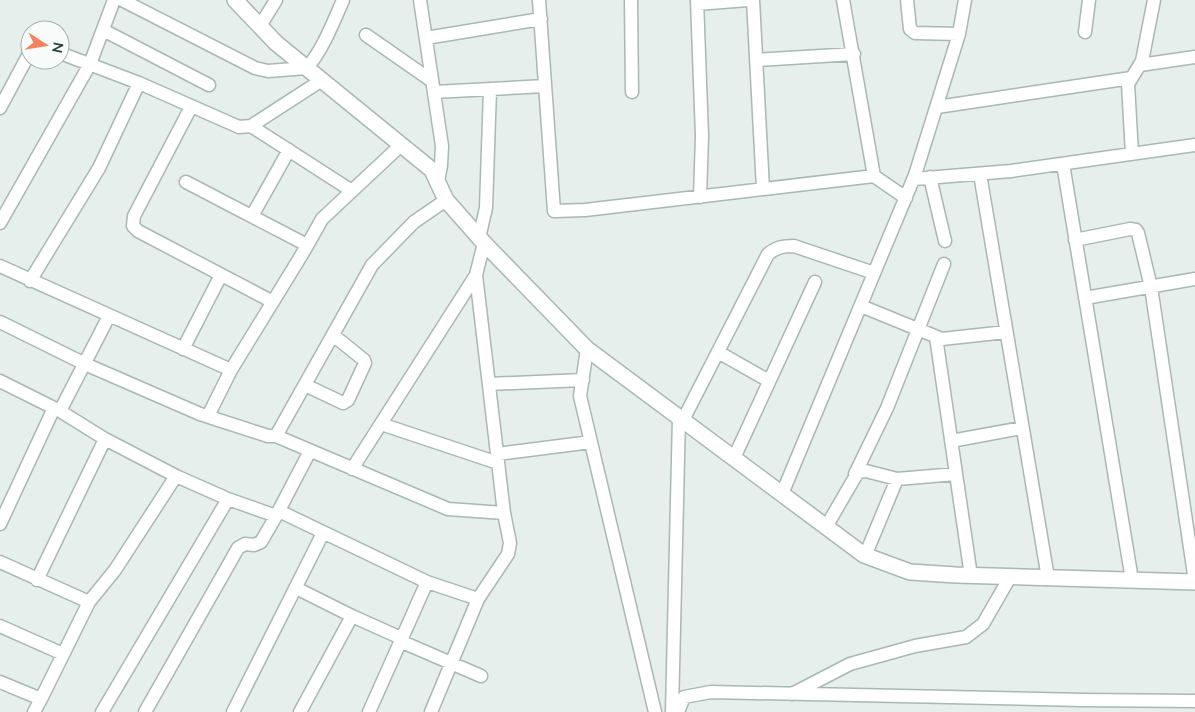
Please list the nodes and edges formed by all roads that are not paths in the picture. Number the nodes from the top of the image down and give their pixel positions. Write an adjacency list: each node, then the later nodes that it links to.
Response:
1 (114, 0): 19 (street)
2 (122, 0): 30 (street)
3 (236, 0): 18 (street)
4 (276, 0): 18 (street)
5 (343, 0): 30 (street)
6 (420, 0): 23 (street)
7 (539, 0): 17 (street)
8 (631, 0): 39 (street)
9 (748, 0): 16 (street)
10 (753, 0): 27 (street)
11 (843, 0): 24 (street)
12 (907, 0): 21 (street)
13 (965, 0): 21 (street)
14 (1089, 0): 20 (street)
15 (1154, 0): 29 (street)
16 (697, 2): 57 (street)
17 (541, 19): 23 (street); 37 (street)
18 (260, 26): 30 (street)
19 (102, 30): 28 (street); 35 (street)
20 (1085, 32)
21 (960, 34): 41 (street)
22 (366, 35): 36 (street)
23 (426, 38): 36 (street)
24 (854, 54): 27 (street); 50 (street)
25 (70, 57): 28 (street)
26 (1195, 57): 29 (street)
27 (756, 60): 55 (street)
28 (90, 64): 34 (street); 61 (street)
29 (1140, 64): 32 (street)
30 (306, 68): 33 (street)
31 (20, 70): 42 (street)
32 (1131, 78): 41 (street); 47 (street)
33 (322, 80): 43 (street); 44 (street)
34 (139, 84): 40 (street); 72 (street)
35 (209, 85)
36 (433, 86): 38 (street); 54 (street)
37 (545, 86): 38 (street); 57 (street)
38 (490, 89): 62 (street)
39 (632, 92)
40 (191, 107): 43 (street); 69 (street)
41 (937, 107): 52 (street)
42 (0, 108)
43 (251, 126): 46 (street)
44 (401, 145): 54 (street); 56 (street)
45 (1195, 145): 47 (street)
46 (289, 150): 56 (street); 60 (street)
47 (1132, 154): 48 (street)
48 (1063, 164): 49 (street); 63 (street)
49 (980, 174): 51 (street); 81 (street)
50 (874, 176): 55 (street); 58 (street)
51 (930, 177): 52 (street); 64 (street)
52 (914, 179): 58 (street)
53 (186, 182): 60 (street)
54 (438, 182): 59 (street)
55 (763, 189): 57 (street)
56 (352, 190): 65 (street)
57 (700, 197)
58 (906, 198): 68 (street)
59 (446, 200): 62 (street); 82 (street)
60 (252, 216): 65 (street)
61 (0, 223)
62 (482, 240): 70 (street); 85 (street)
63 (1075, 240): 74 (street); 75 (street)
64 (946, 242)
65 (307, 245): 76 (street)
66 (944, 264): 80 (street)
67 (0, 266): 72 (street)
68 (874, 273): 77 (street); 86 (street)
69 (221, 275): 76 (street); 84 (street)
70 (476, 276): 92 (street); 97 (street)
71 (1195, 279): 74 (street)
72 (30, 281): 78 (street)
73 (815, 282): 91 (street)
74 (1151, 287): 75 (street); 125 (street)
75 (1085, 298): 124 (street)
76 (273, 302): 88 (street)
77 (861, 306): 80 (street); 111 (street)
78 (109, 316): 84 (street); 87 (street)
79 (0, 322): 87 (street)
80 (918, 330): 83 (street); 107 (street)
81 (1006, 332): 83 (street); 98 (street)
82 (333, 335): 93 (street); 93 (street)
83 (936, 337): 101 (street)
84 (183, 349): 88 (street)
85 (587, 349): 89 (street); 96 (street)
86 (718, 352): 91 (street); 96 (street)
87 (85, 364): 94 (street); 95 (street)
88 (231, 370): 95 (street)
89 (583, 380): 92 (street); 102 (street)
90 (0, 381): 94 (street)
91 (769, 381): 105 (street)
92 (489, 384): 104 (street)
93 (305, 385): 99 (street)
94 (57, 409): 100 (street); 115 (street)
95 (208, 416): 99 (street)
96 (681, 419): 105 (street); 148 (street)
97 (381, 424): 104 (street); 106 (street)
98 (1022, 428): 101 (street); 122 (street)
99 (276, 436): 103 (street)
100 (105, 439): 109 (street); 123 (street)
101 (951, 441): 108 (street)
102 (591, 442): 104 (street); 147 (street)
103 (310, 451): 106 (street); 114 (street)
104 (498, 458): 113 (street)
105 (734, 458): 111 (street)
106 (352, 469): 113 (street)
107 (855, 474): 110 (street); 116 (street)
108 (956, 474): 110 (street); 120 (street)
109 (176, 476): 112 (street); 129 (street)
110 (897, 479): 118 (street)
111 (782, 494): 116 (street)
112 (228, 499): 114 (street); 141 (street)
113 (504, 513): 128 (street)
114 (278, 514): 117 (street); 142 (street)
115 (0, 524)
116 (826, 527): 118 (street)
117 (323, 532): 126 (street); 127 (street)
118 (865, 556): 120 (street)
119 (0, 562): 123 (street)
120 (971, 576): 121 (street)
121 (1010, 577): 122 (street); 137 (street)
122 (1048, 578): 124 (street)
123 (37, 580): 129 (street)
124 (1132, 580): 125 (street)
125 (1195, 581)
126 (427, 582): 128 (street); 132 (street)
127 (296, 588): 130 (street); 143 (street)
128 (478, 599): 134 (street)
129 (89, 602): 133 (street)
130 (352, 616): 132 (street); 144 (street)
131 (0, 626): 133 (street)
132 (400, 639): 134 (street); 145 (street)
133 (64, 654): 138 (street)
134 (451, 664): 135 (street); 146 (street)
135 (481, 676)
136 (0, 682): 138 (street)
137 (790, 694): 139 (street); 149 (street)
138 (42, 699): 140 (street)
139 (1195, 701)
140 (34, 712)
141 (102, 712)
142 (145, 712)
143 (233, 712)
144 (300, 712)
145 (369, 712)
146 (431, 712)
147 (655, 712)
148 (672, 712)
149 (678, 712)

